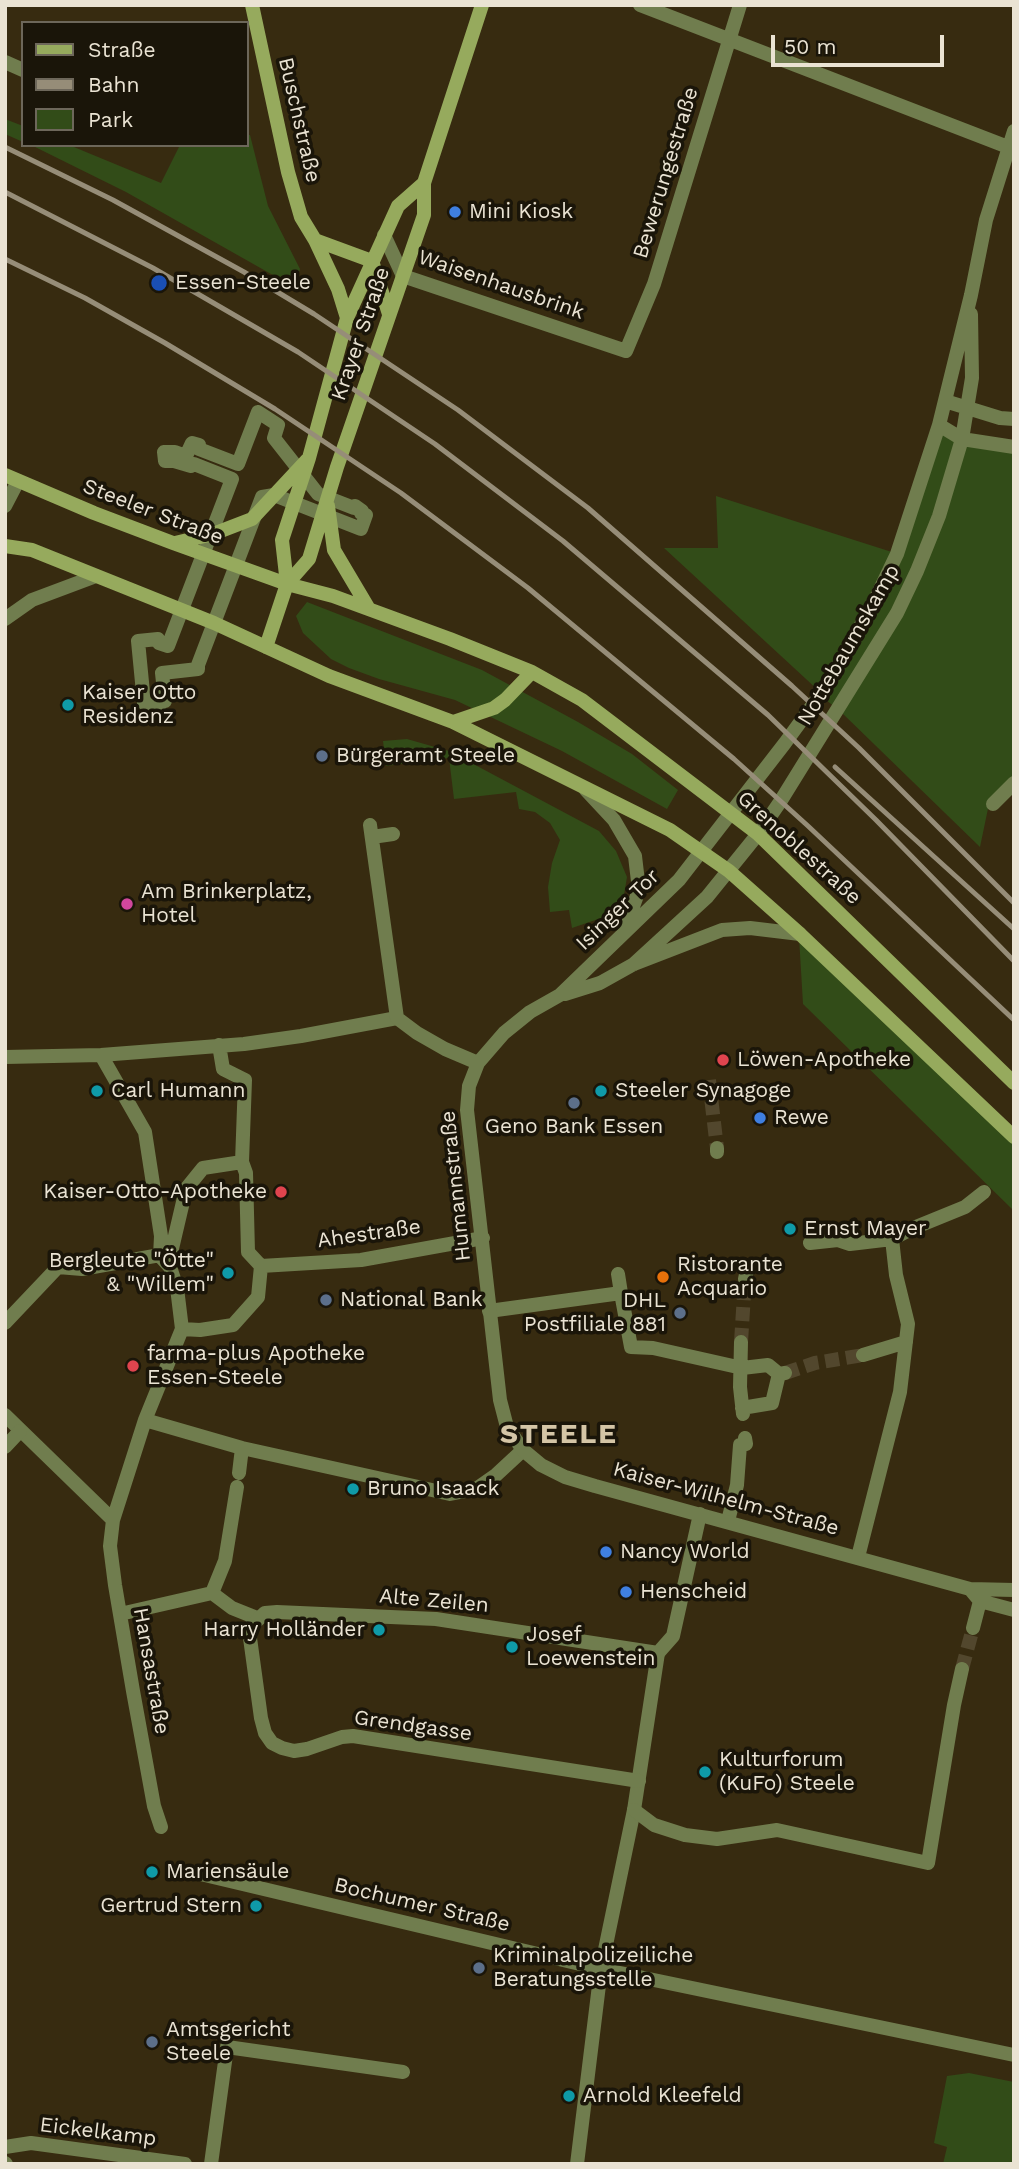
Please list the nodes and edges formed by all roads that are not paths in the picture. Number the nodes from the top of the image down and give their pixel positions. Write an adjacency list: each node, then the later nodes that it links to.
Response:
1 (252, 5): 12 (main road, Buschstraße)
2 (482, 5): 10 (main road, Krayer Straße)
3 (640, 5): 5 (street)
4 (740, 5): 5 (street, Bewerungestraße)
5 (730, 40): 9 (street); 18 (street, Bewerungestraße)
6 (5, 62): 7 (street)
7 (21, 69)
8 (1014, 131): 9 (street, Nottebaumskamp)
9 (1008, 147): 15 (street, Nottebaumskamp)
10 (424, 183): 11 (main road, Krayer Straße); 14 (main road, Krayer Straße)
11 (384, 236): 13 (main road, Krayer Straße); 14 (street, Waisenhausbrink)
12 (315, 240): 13 (main road); 17 (main road, Buschstraße)
13 (372, 261): 16 (main road); 17 (main road, Krayer Straße)
14 (403, 276): 16 (main road, Krayer Straße); 18 (street, Waisenhausbrink)
15 (971, 295): 19 (street, Nottebaumskamp); 20 (street, Nottebaumskamp)
16 (389, 314): 28 (main road, Krayer Straße)
17 (347, 318): 25 (main road, Krayer Straße)
18 (626, 351)
19 (945, 401): 20 (street); 22 (street, Nottebaumskamp)
20 (967, 408): 21 (street); 23 (street, Nottebaumskamp)
21 (1014, 419)
22 (939, 425): 23 (street); 42 (street, Nottebaumskamp)
23 (962, 439): 24 (street); 44 (street, Nottebaumskamp)
24 (1014, 447)
25 (309, 458): 30 (main road, Krayer Straße); 33 (main road, Krayer Straße)
26 (238, 464): 26 (street)
27 (12, 478): 29 (street); 30 (main road, Steeler Straße)
28 (328, 498): 33 (main road, Krayer Straße); 34 (main road, Krayer Straße)
29 (5, 506)
30 (173, 543): 33 (main road, Steeler Straße)
31 (5, 546): 32 (main road)
32 (96, 576): 35 (street); 36 (main road)
33 (287, 584): 34 (main road, Grenoblestraße); 36 (main road, Krayer Straße)
34 (369, 609): 37 (main road, Grenoblestraße)
35 (5, 619)
36 (266, 647): 38 (main road)
37 (532, 672): 38 (main road); 42 (main road, Grenoblestraße)
38 (453, 722): 40 (main road)
39 (1014, 783): 41 (street)
40 (582, 786): 45 (main road); 48 (street)
41 (993, 804)
42 (732, 813): 44 (main road, Grenoblestraße); 45 (street, Nottebaumskamp)
43 (393, 834): 51 (street)
44 (758, 834): 46 (street, Nottebaumskamp); 56 (main road, Grenoblestraße)
45 (700, 850): 46 (main road); 48 (street, Isinger Tor)
46 (729, 871): 47 (main road); 49 (street, Isinger Tor)
47 (800, 934): 49 (street, Isinger Tor); 57 (main road)
48 (622, 936): 50 (street, Isinger Tor)
49 (634, 964): 50 (street, Isinger Tor)
50 (560, 995): 55 (street, Isinger Tor)
51 (397, 1018): 52 (street); 55 (street)
52 (219, 1045): 53 (street); 58 (street)
53 (100, 1055): 54 (street); 63 (street)
54 (5, 1057)
55 (478, 1063): 60 (street, Humannstraße)
56 (1014, 1083)
57 (1014, 1137)
58 (242, 1162): 63 (street); 64 (street)
59 (984, 1192): 61 (street)
60 (483, 1238): 64 (street, Ahestraße); 67 (street, Humannstraße)
61 (892, 1240): 62 (street); 71 (street)
62 (810, 1243)
63 (160, 1256): 68 (street); 69 (street)
64 (261, 1266): 69 (street)
65 (618, 1274): 66 (street)
66 (621, 1293): 67 (street); 73 (street)
67 (489, 1311): 80 (street, Humannstraße)
68 (5, 1323)
69 (182, 1329): 75 (street, Hansastraße)
70 (741, 1342): 73 (street)
71 (906, 1342): 72 (street); 84 (street)
72 (863, 1355)
73 (742, 1368): 73 (street)
74 (5, 1415): 76 (street)
75 (145, 1420): 79 (street); 82 (street, Hansastraße)
76 (20, 1431): 78 (street); 82 (street)
77 (745, 1438): 83 (street)
78 (5, 1447)
79 (242, 1448): 80 (street); 87 (street)
80 (523, 1450): 81 (street, Kaiser-Wilhelm-Straße)
81 (701, 1514): 83 (street, Kaiser-Wilhelm-Straße); 93 (street)
82 (113, 1520): 90 (street, Hansastraße)
83 (728, 1521): 84 (street, Kaiser-Wilhelm-Straße)
84 (858, 1557): 85 (street, Kaiser-Wilhelm-Straße)
85 (970, 1589): 86 (street, Kaiser-Wilhelm-Straße); 88 (street)
86 (1014, 1590)
87 (212, 1593): 90 (street); 91 (street)
88 (980, 1601): 89 (street); 92 (street)
89 (1014, 1610)
90 (120, 1614): 97 (street, Hansastraße)
91 (257, 1618): 93 (street, Alte Zeilen); 95 (street, Grendgasse)
92 (973, 1628)
93 (658, 1653): 95 (street)
94 (962, 1669): 96 (street)
95 (639, 1781): 96 (street)
96 (634, 1810): 99 (street)
97 (161, 1827)
98 (192, 1872): 99 (street, Bochumer Straße)
99 (601, 1969): 100 (street, Bochumer Straße); 105 (street)
100 (1014, 2054)
101 (403, 2072): 104 (street)
102 (5, 2147): 103 (street, Eickelkamp)
103 (185, 2164)
104 (211, 2164)
105 (577, 2164)

